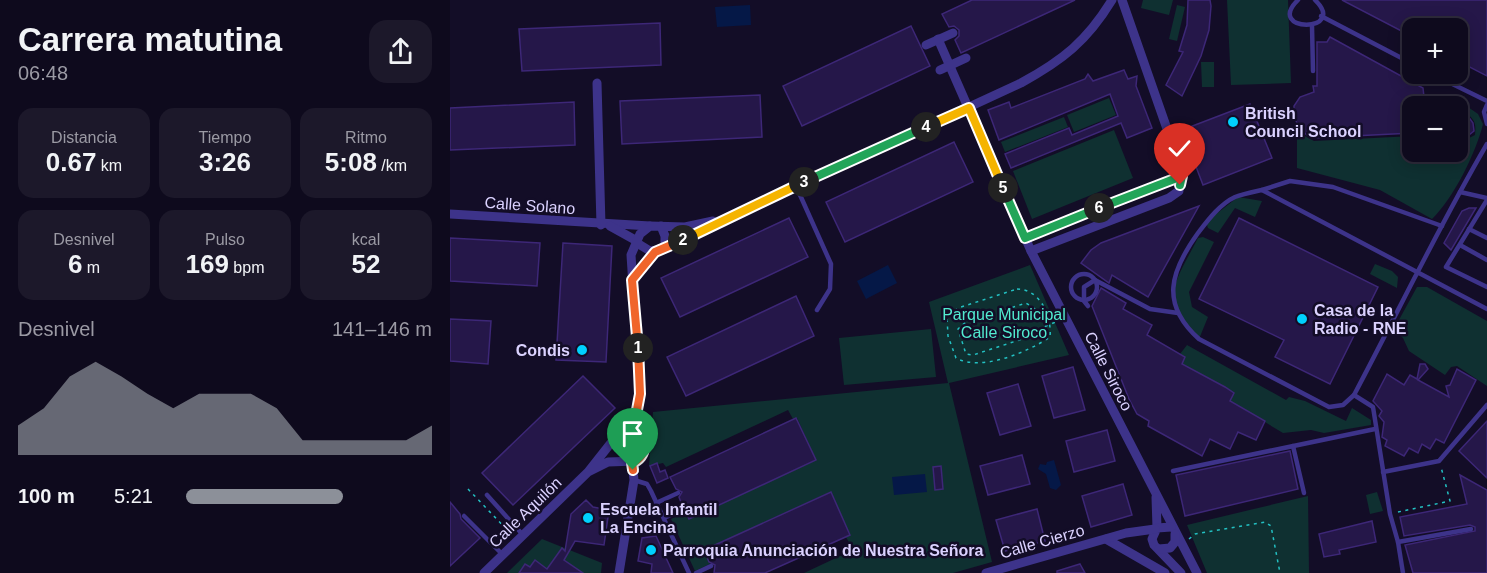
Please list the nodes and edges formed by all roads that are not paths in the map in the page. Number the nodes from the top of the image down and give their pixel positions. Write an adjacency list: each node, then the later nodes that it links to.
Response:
1 (1112, 0): 18 (street, Calle Solano)
2 (1122, 0): 21 (street)
3 (1298, 0): 6 (lane)
4 (1315, 0): 5 (lane)
5 (1321, 16): 6 (lane); 11 (lane)
6 (1312, 26): 14 (lane)
7 (953, 33): 8 (street)
8 (938, 39): 9 (street); 12 (street, Calle Siroco)
9 (926, 45)
10 (966, 58): 12 (street)
11 (1402, 58)
12 (950, 66): 13 (street); 18 (street, Calle Siroco)
13 (940, 70)
14 (1313, 71)
15 (597, 82): 28 (street)
16 (1451, 84): 17 (lane)
17 (1487, 103): 19 (lane)
18 (969, 108): 22 (street, Calle Solano); 32 (street, Calle Siroco)
19 (1487, 124)
20 (1487, 144): 24 (lane)
21 (1182, 176): 32 (street); 37 (street)
22 (796, 186): 27 (street, Calle Solano); 45 (lane)
23 (1262, 190): 30 (lane); 39 (lane); 46 (lane)
24 (1460, 192): 25 (lane); 30 (lane)
25 (1487, 199): 31 (lane)
26 (450, 214): 28 (street, Calle Solano)
27 (726, 219): 29 (street, Calle Solano); 36 (street, Calle Solano)
28 (604, 225): 29 (street, Calle Solano); 34 (street, Calle Solano)
29 (656, 226): 34 (street); 36 (street)
30 (1442, 226): 39 (lane)
31 (1469, 229): 33 (lane); 35 (lane)
32 (1025, 238): 37 (street, Calle Siroco)
33 (1487, 238)
34 (637, 242): 36 (street, Calle Solano); 40 (street)
35 (1460, 245): 38 (lane); 42 (lane)
36 (660, 250): 40 (street)
37 (1031, 251): 58 (street, Calle Siroco)
38 (1487, 260)
39 (1419, 274): 44 (lane); 47 (lane)
40 (632, 280): 50 (street)
41 (1095, 280): 43 (lane); 43 (lane); 43 (lane); 46 (lane)
42 (1487, 287)
43 (1086, 303)
44 (1487, 309)
45 (817, 310)
46 (1178, 313): 47 (lane)
47 (1354, 395): 49 (lane)
48 (1487, 405): 56 (lane)
49 (1375, 429): 52 (lane); 56 (lane)
50 (633, 431): 51 (street); 53 (street)
51 (612, 442): 53 (street); 55 (street, Calle Aquilón)
52 (1293, 446): 54 (lane); 59 (lane)
53 (628, 463): 55 (street, Calle Aquilón); 57 (street)
54 (1173, 471)
55 (588, 472): 69 (street, Calle Aquilón)
56 (1383, 472): 71 (lane)
57 (634, 480): 62 (lane); 76 (street)
58 (1155, 493): 66 (street, Calle Siroco); 68 (street, Calle Siroco)
59 (1304, 493)
60 (678, 494): 62 (lane)
61 (487, 495): 69 (lane)
62 (656, 503): 65 (lane)
63 (684, 509): 65 (lane)
64 (464, 516): 73 (lane)
65 (664, 518): 77 (lane)
66 (1156, 529): 68 (street); 70 (street, Calle Cierzo); 72 (street)
67 (1471, 529): 71 (lane)
68 (1173, 531): 72 (street); 82 (street, Calle Siroco)
69 (524, 535): 73 (street, Calle Aquilón)
70 (1106, 539): 79 (street, Calle Cierzo); 80 (street, Calle Cierzo)
71 (1398, 542): 83 (lane)
72 (1159, 549): 81 (street)
73 (503, 555): 75 (street, Calle Aquilón)
74 (711, 566): 78 (lane)
75 (484, 573)
76 (619, 573)
77 (689, 573)
78 (696, 573)
79 (986, 573)
80 (1165, 573)
81 (1181, 573)
82 (1197, 573)
83 (1403, 573)

